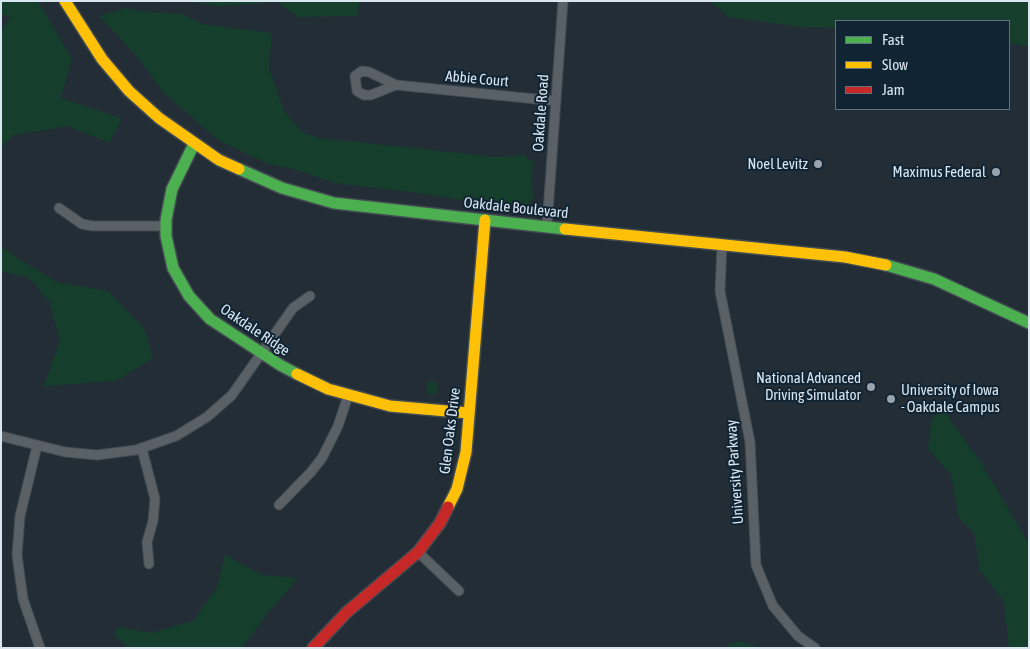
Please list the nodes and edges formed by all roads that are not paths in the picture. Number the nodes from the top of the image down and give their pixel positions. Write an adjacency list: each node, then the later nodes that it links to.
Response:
1 (65, 1): 5 (main road, Oakdale Boulevard)
2 (563, 1): 4 (street, Oakdale Road)
3 (396, 85): 4 (street, Abbie Court)
4 (556, 101): 9 (street, Oakdale Road)
5 (194, 144): 7 (main road, Oakdale Boulevard); 8 (main road, Oakdale Ridge)
6 (59, 208): 8 (street)
7 (485, 220): 9 (main road, Oakdale Boulevard); 15 (main road, Glen Oaks Drive)
8 (166, 226): 13 (main road, Oakdale Ridge)
9 (547, 226): 10 (main road, Oakdale Boulevard)
10 (722, 245): 12 (main road, Oakdale Boulevard); 25 (street, University Parkway)
11 (310, 296): 13 (street)
12 (1029, 323)
13 (262, 354): 14 (main road, Oakdale Ridge); 18 (street)
14 (348, 396): 15 (main road, Oakdale Ridge); 19 (street)
15 (469, 413): 20 (main road, Glen Oaks Drive)
16 (1, 436): 17 (street)
17 (37, 446): 18 (street); 24 (street)
18 (142, 449): 21 (street)
19 (279, 506)
20 (418, 552): 22 (street); 23 (main road, Glen Oaks Drive)
21 (149, 564)
22 (459, 591)
23 (319, 646)
24 (40, 648)
25 (815, 648)

